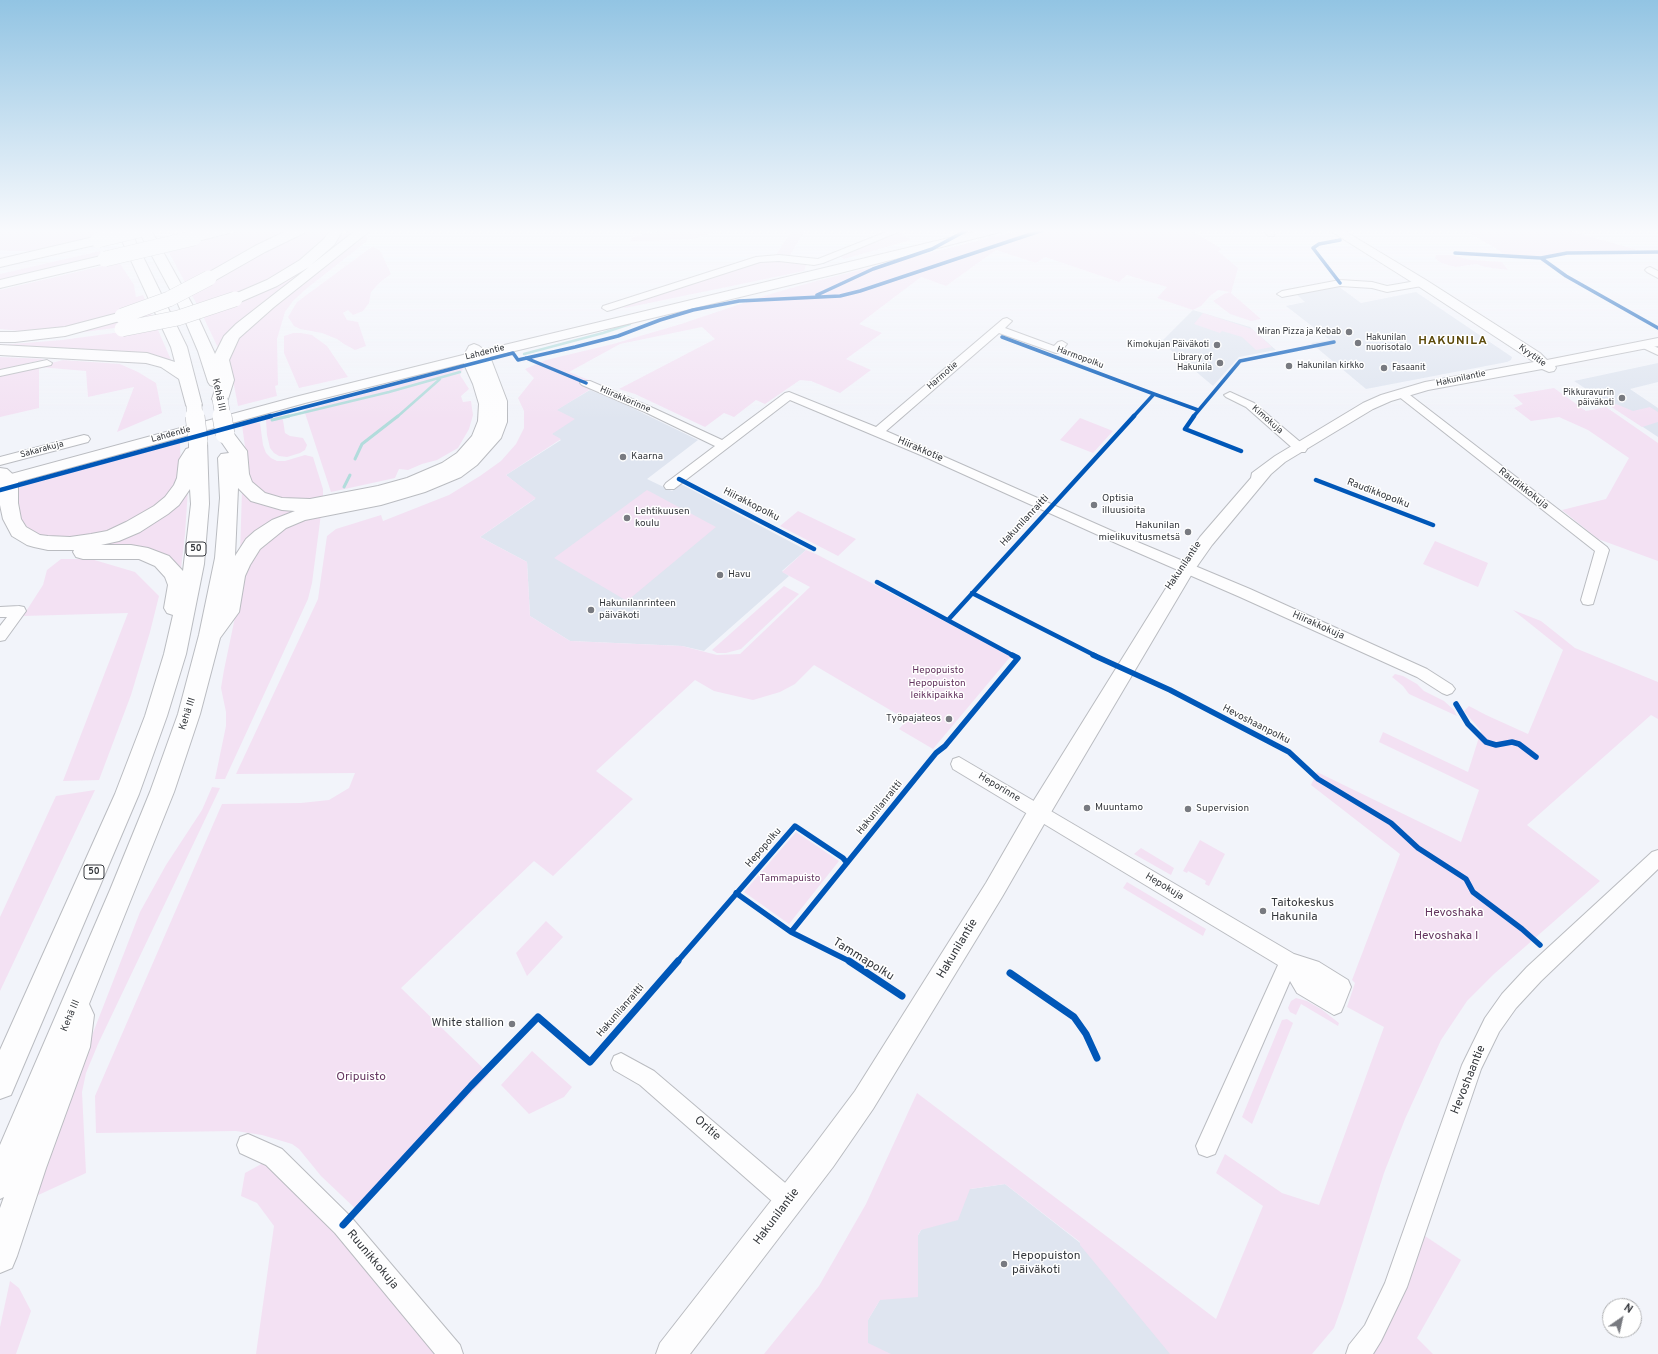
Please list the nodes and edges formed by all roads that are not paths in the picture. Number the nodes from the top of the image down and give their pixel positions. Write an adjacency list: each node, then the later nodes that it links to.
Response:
1 (153, 293): 27 (highway, 50)
2 (179, 293): 31 (highway, Kehä III)
3 (180, 293): 15 (highway, bridge)
4 (248, 293): 15 (highway, bridge)
5 (283, 293): 31 (highway)
6 (653, 293): 13 (street)
7 (717, 293): 22 (main road, Lahdentie)
8 (736, 293): 22 (main road, Lahdentie)
9 (1286, 293): 12 (street)
10 (1431, 293): 24 (main road, Kyytitie)
11 (1432, 293): 25 (main road, Kyytitie)
12 (1282, 294)
13 (607, 308)
14 (1007, 321): 16 (street, Harmotie)
15 (122, 323): 17 (highway); 18 (highway)
16 (998, 329): 19 (street); 32 (street, Harmotie)
17 (0, 337)
18 (0, 342)
19 (1062, 344)
20 (1655, 348): 25 (main road, Hakunilantie)
21 (0, 350): 27 (highway)
22 (475, 353): 33 (highway); 38 (main road, Lahdentie); 44 (highway)
23 (46, 363): 26 (street)
24 (1532, 365): 25 (main road, Kyytitie); 30 (main road, Hakunilantie)
25 (1548, 367): 30 (main road, Hakunilantie)
26 (0, 373)
27 (188, 378): 35 (highway, 50, bridge)
28 (586, 383): 36 (street, Hiirakkorinne)
29 (1230, 395): 37 (street, Kimokuja)
30 (1405, 395): 37 (main road, Hakunilantie); 42 (street, Raudikkokuja)
31 (220, 399): 33 (highway, Kehä III, bridge)
32 (878, 432): 36 (street, Hiirakkotie); 41 (street, Hiirakkotie)
33 (225, 434): 44 (highway, Kehä III)
34 (84, 439): 38 (street, Sakarakuja)
35 (198, 442): 38 (highway); 46 (highway, 50)
36 (722, 445): 39 (street, Hiirakkotie)
37 (1300, 448): 41 (main road, Hakunilantie)
38 (2, 474)
39 (670, 486)
40 (0, 530): 46 (highway)
41 (1184, 567): 47 (street, Hiirakkokuja); 49 (main road, Hakunilantie)
42 (1588, 600)
43 (0, 612): 45 (street)
44 (210, 635): 51 (highway, Kehä III)
45 (0, 636)
46 (175, 654): 53 (highway, 50)
47 (1447, 689)
48 (959, 764): 49 (street, Heporinne)
49 (1039, 812): 55 (street, Hepokuja); 57 (main road, Hakunilantie)
50 (1658, 858): 63 (street, Hevoshaantie)
51 (84, 984): 56 (highway, Kehä III); 58 (highway)
52 (621, 1063): 57 (street, Oritie)
53 (0, 1084)
54 (248, 1145): 60 (street, Ruunikkokuja)
55 (1207, 1146)
56 (0, 1183)
57 (790, 1201): 59 (main road, Hakunilantie)
58 (0, 1256)
59 (739, 1268): 61 (main road, Hakunilantie); 62 (main road, Hakunilantie)
60 (451, 1354)
61 (661, 1354)
62 (671, 1354)
63 (1358, 1354)

